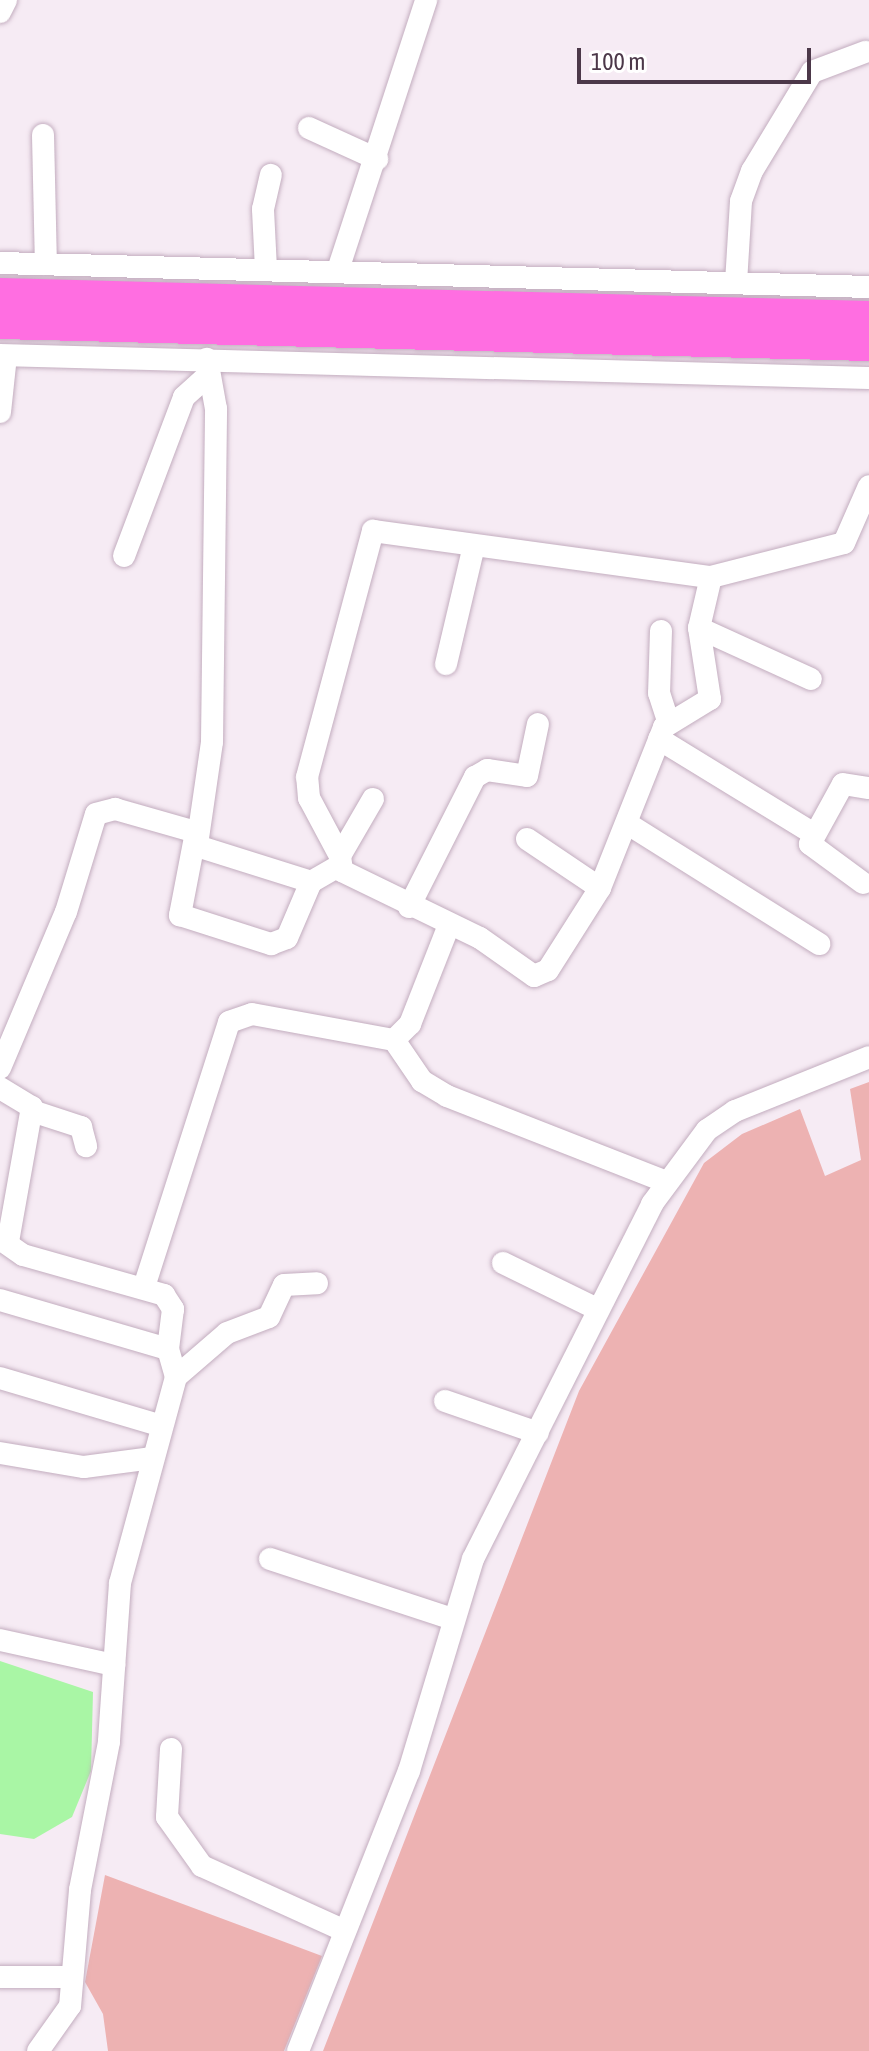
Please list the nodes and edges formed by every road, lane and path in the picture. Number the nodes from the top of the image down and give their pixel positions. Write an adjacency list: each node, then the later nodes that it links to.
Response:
1 (6, 0): 3 (street)
2 (426, 0): 7 (street)
3 (0, 12)
4 (865, 52): 13 (street)
5 (309, 128): 7 (street)
6 (43, 135): 10 (street)
7 (377, 159): 12 (street)
8 (271, 175): 11 (street)
9 (0, 263): 10 (street)
10 (46, 264): 11 (street)
11 (266, 269): 12 (street)
12 (338, 270): 13 (street)
13 (736, 283): 14 (street)
14 (869, 287)
15 (0, 294): 16 (highway)
16 (869, 317)
17 (0, 323): 18 (highway)
18 (869, 345)
19 (3, 356): 20 (street); 22 (street)
20 (207, 367): 21 (street); 25 (street); 38 (street)
21 (869, 378)
22 (0, 412)
23 (869, 486): 26 (street)
24 (473, 550): 26 (street); 29 (street); 39 (street)
25 (124, 556)
26 (711, 577): 27 (street)
27 (699, 628): 30 (street); 32 (street)
28 (661, 631): 32 (street)
29 (446, 664)
30 (811, 679)
31 (538, 724): 43 (street)
32 (664, 730): 35 (street); 36 (street)
33 (869, 788): 36 (street)
34 (373, 799): 39 (street)
35 (628, 824): 42 (street); 45 (street)
36 (814, 834): 41 (street)
37 (527, 839): 42 (street)
38 (198, 842): 40 (street); 40 (street); 48 (street)
39 (340, 861): 40 (street); 43 (street)
40 (311, 882)
41 (863, 883)
42 (600, 888): 44 (street)
43 (409, 907): 44 (street)
44 (449, 925): 46 (street)
45 (819, 944)
46 (394, 1040): 53 (street); 57 (street)
47 (869, 1057): 53 (street)
48 (0, 1068)
49 (0, 1088): 50 (street)
50 (32, 1111): 51 (street); 52 (street)
51 (86, 1146)
52 (9, 1170): 54 (street)
53 (666, 1182): 59 (street)
54 (4, 1240): 57 (street)
55 (503, 1263): 59 (street)
56 (317, 1283): 61 (street)
57 (144, 1287): 60 (street)
58 (0, 1300): 60 (street)
59 (595, 1308): 65 (street)
60 (168, 1349): 61 (street)
61 (176, 1377): 64 (street)
62 (0, 1378): 64 (street)
63 (445, 1401): 65 (street)
64 (162, 1426): 67 (street)
65 (538, 1433): 69 (street)
66 (0, 1453): 67 (street)
67 (152, 1458): 71 (street)
68 (270, 1559): 69 (street)
69 (452, 1619): 73 (street)
70 (0, 1640): 71 (street)
71 (114, 1665): 75 (street)
72 (171, 1749): 73 (street)
73 (345, 1931): 77 (street)
74 (0, 1977): 75 (street)
75 (70, 1977): 76 (street)
76 (38, 2051)
77 (298, 2051)

